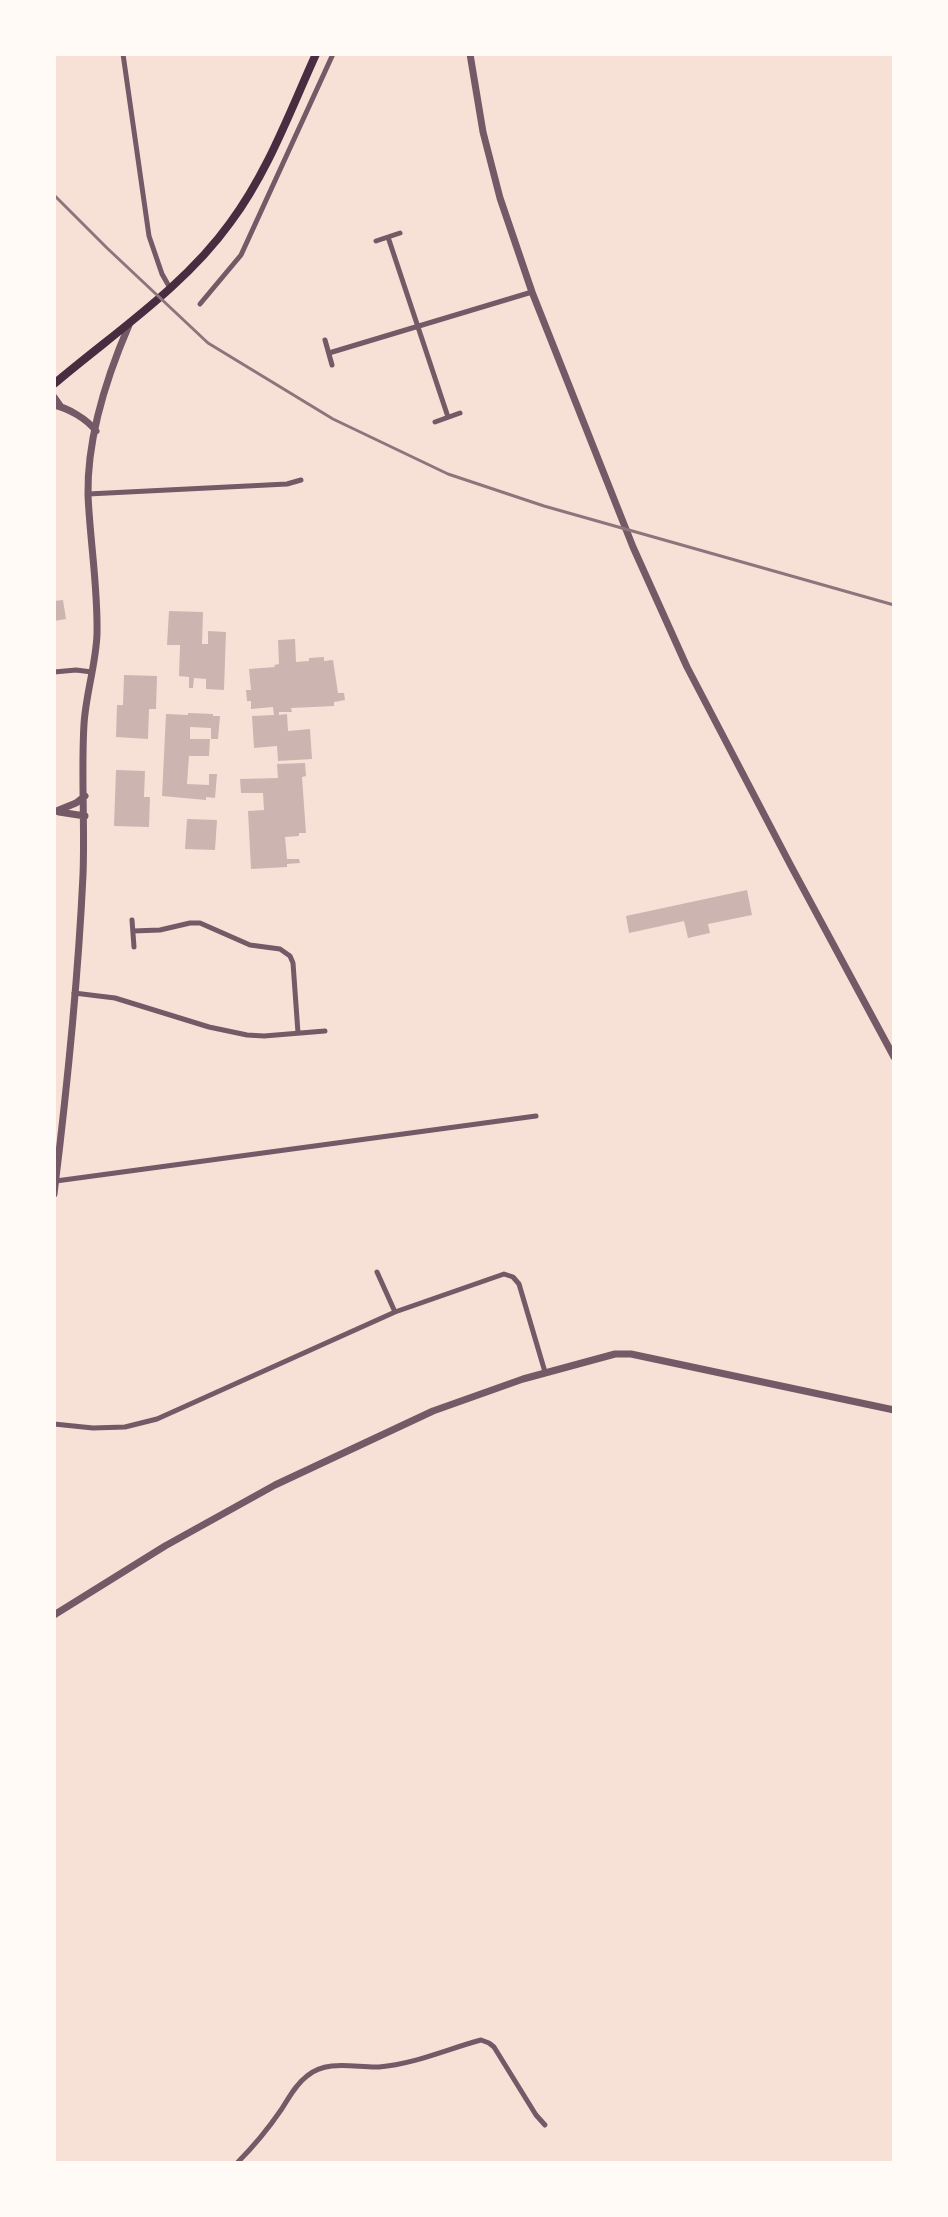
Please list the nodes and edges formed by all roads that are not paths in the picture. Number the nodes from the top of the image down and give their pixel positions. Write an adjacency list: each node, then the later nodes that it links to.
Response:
1 (123, 54): 10 (street)
2 (316, 54): 5 (main road)
3 (333, 54): 6 (street)
4 (470, 54): 11 (street)
5 (263, 170): 6 (street); 10 (main road)
6 (277, 175): 12 (street)
7 (400, 233): 8 (street)
8 (388, 237): 9 (street); 14 (street)
9 (376, 241)
10 (168, 290): 13 (main road)
11 (532, 292): 14 (street); 38 (street)
12 (200, 304)
13 (130, 322): 18 (main road); 24 (street)
14 (417, 327): 16 (street); 22 (street)
15 (325, 340): 16 (street)
16 (329, 353): 17 (street)
17 (332, 365)
18 (54, 384)
19 (54, 397): 20 (street)
20 (58, 406): 24 (street)
21 (460, 413): 22 (street)
22 (448, 417): 23 (street)
23 (435, 422)
24 (96, 431): 26 (street)
25 (301, 480): 26 (street)
26 (88, 494): 28 (street)
27 (54, 672): 28 (street)
28 (92, 672): 29 (street)
29 (85, 796): 30 (street); 31 (street)
30 (54, 812): 31 (street)
31 (85, 816): 35 (street)
32 (132, 920): 33 (street)
33 (133, 931): 34 (street); 37 (street)
34 (134, 947)
35 (74, 993): 37 (street); 40 (street)
36 (325, 1031): 37 (street)
37 (298, 1033)
38 (894, 1057)
39 (536, 1116): 40 (street)
40 (56, 1181): 41 (street)
41 (54, 1194)
42 (377, 1272): 43 (street)
43 (395, 1312): 44 (street); 46 (street)
44 (545, 1372): 45 (street); 47 (street)
45 (894, 1410)
46 (54, 1424)
47 (54, 1615)
48 (545, 2125): 49 (street)
49 (237, 2163)

